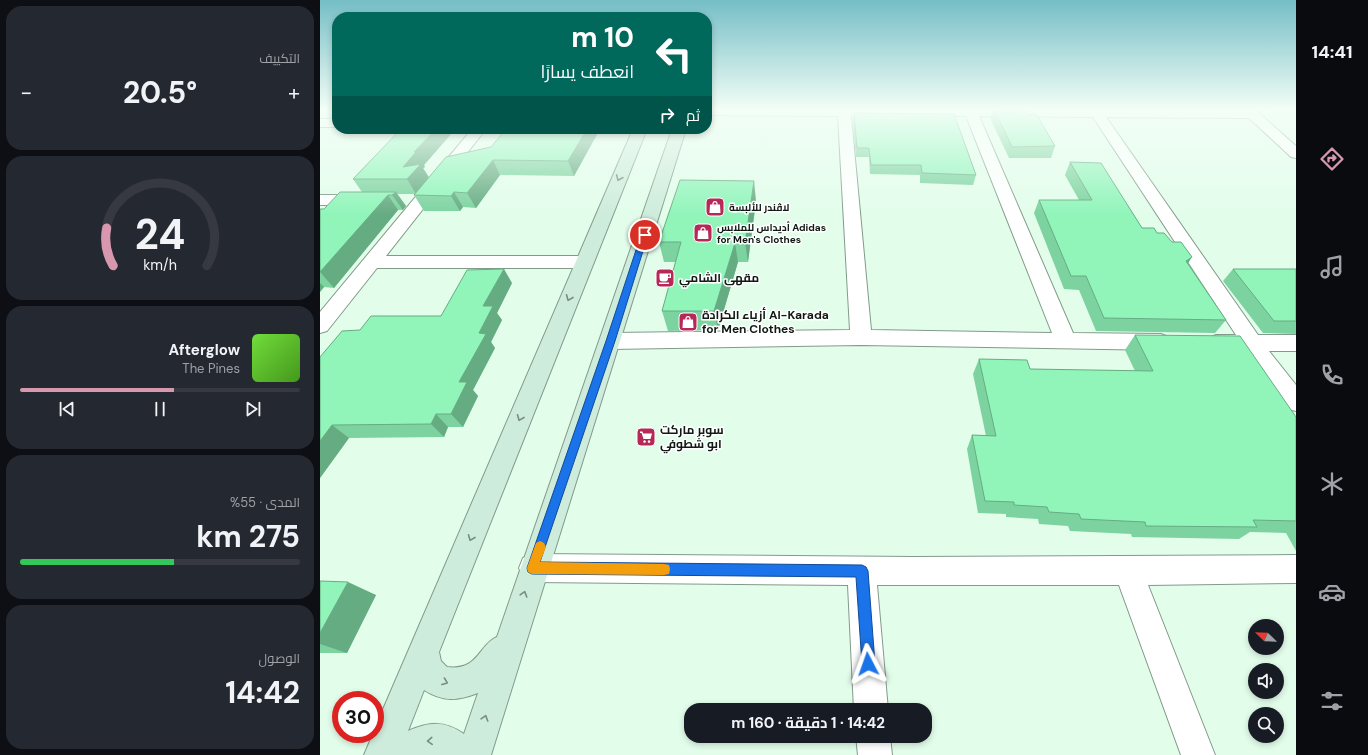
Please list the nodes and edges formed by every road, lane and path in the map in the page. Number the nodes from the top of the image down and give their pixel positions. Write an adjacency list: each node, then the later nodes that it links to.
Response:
1 (465, 144): 11 (street)
2 (634, 144): 12 (main road, one-way to 12)
3 (674, 144): 15 (main road)
4 (847, 144): 14 (street)
5 (984, 144): 16 (street)
6 (1118, 144): 18 (street)
7 (1285, 144): 8 (street)
8 (1296, 154)
9 (320, 200): 10 (street)
10 (375, 200)
11 (372, 262): 12 (street); 13 (street)
12 (584, 262): 25 (main road, one-way to 25)
13 (322, 321)
14 (861, 337): 15 (street); 16 (street)
15 (611, 341): 20 (main road)
16 (1066, 341): 18 (street)
17 (1296, 342): 18 (street)
18 (1252, 343): 19 (street)
19 (1296, 402)
20 (532, 568): 22 (street); 24 (main road, one-way to 20)
21 (1296, 569): 23 (street)
22 (862, 571): 23 (street); 26 (street)
23 (1128, 571): 33 (street)
24 (510, 642): 25 (main road, one-way to 24); 31 (main road, one-way to 24)
25 (424, 652): 28 (main road)
26 (871, 703)
27 (873, 743): 32 (street)
28 (382, 755)
29 (400, 755): 30 (main road, one-way to 29)
30 (460, 755)
31 (474, 755)
32 (874, 755)
33 (1198, 755)

